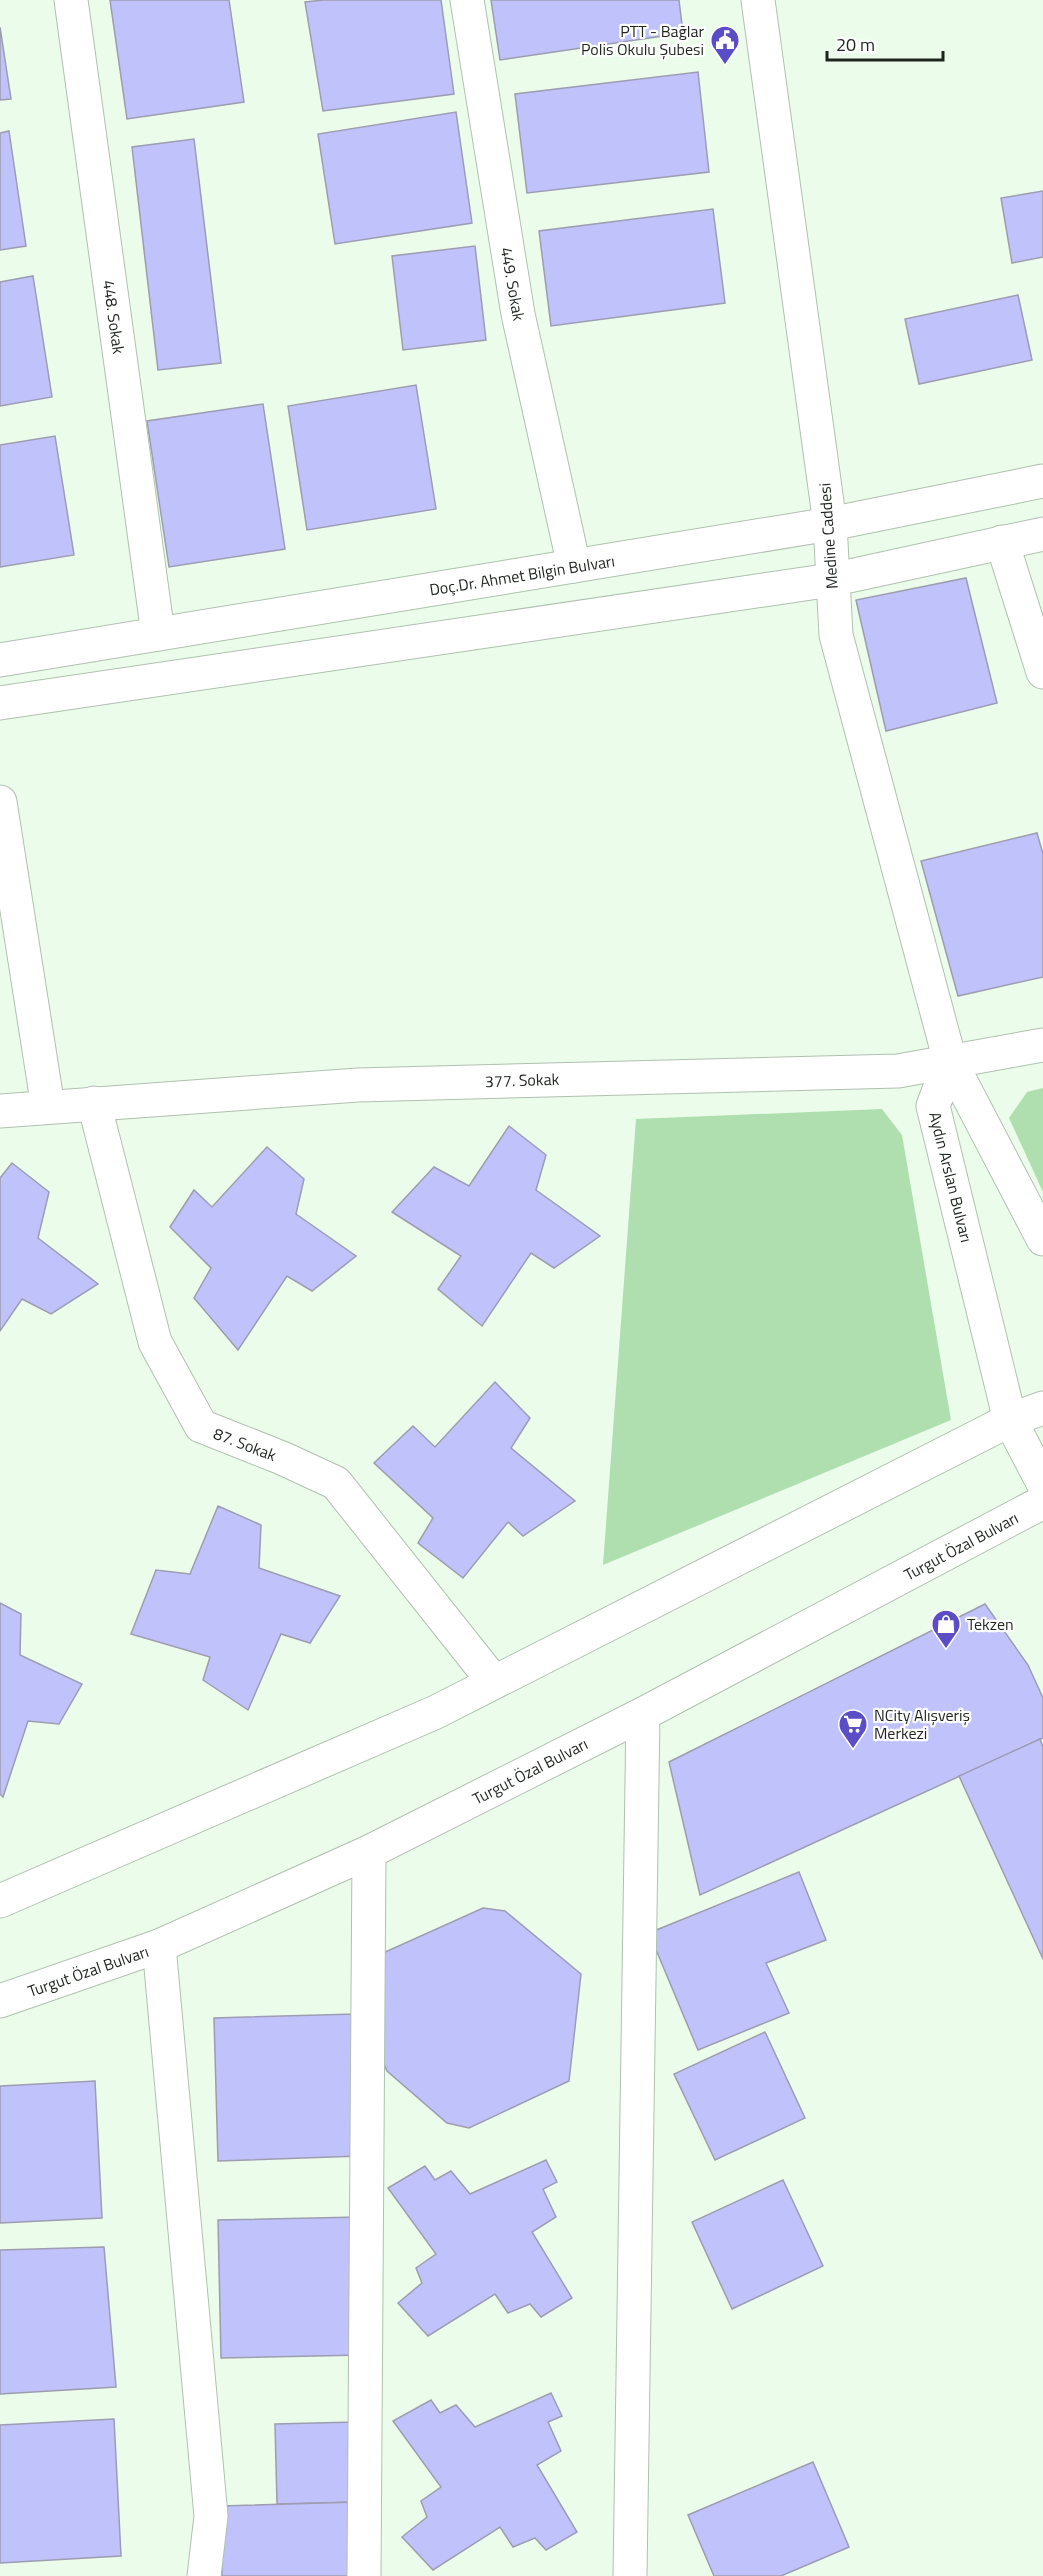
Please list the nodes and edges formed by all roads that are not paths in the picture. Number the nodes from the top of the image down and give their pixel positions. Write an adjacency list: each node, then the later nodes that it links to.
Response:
1 (71, 0): 10 (street, 448. Sokak)
2 (467, 0): 8 (street, 449. Sokak)
3 (758, 0): 5 (street, Medine Caddesi)
4 (1043, 481): 5 (street, Doç.Dr. Ahmet Bilgin Bulvarı)
5 (830, 524): 8 (street, Doç.Dr. Ahmet Bilgin Bulvarı); 9 (street, Medine Caddesi)
6 (1043, 534): 7 (street)
7 (1002, 542): 9 (street); 12 (street)
8 (574, 566): 10 (street, Doç.Dr. Ahmet Bilgin Bulvarı)
9 (831, 579): 13 (street); 16 (street, Medine Caddesi)
10 (158, 634): 11 (street, Doç.Dr. Ahmet Bilgin Bulvarı)
11 (0, 660)
12 (1043, 672)
13 (0, 703)
14 (0, 802): 18 (street)
15 (1043, 1045): 16 (street, 377. Sokak)
16 (950, 1061): 17 (street, 377. Sokak); 20 (street); 22 (street, Aydın Arslan Bulvarı)
17 (94, 1103): 18 (street, 377. Sokak); 25 (street, 87. Sokak)
18 (48, 1107): 19 (street, 377. Sokak)
19 (0, 1111)
20 (1043, 1239)
21 (1043, 1408): 22 (street)
22 (1010, 1420): 23 (street, Aydın Arslan Bulvarı); 25 (street)
23 (1043, 1483)
24 (1043, 1502): 26 (street, Turgut Özal Bulvarı)
25 (494, 1682): 28 (street)
26 (643, 1714): 27 (street, Turgut Özal Bulvarı); 33 (street)
27 (369, 1852): 29 (street, Turgut Özal Bulvarı); 32 (street)
28 (0, 1901)
29 (159, 1946): 30 (street, Turgut Özal Bulvarı); 31 (street)
30 (0, 2001)
31 (204, 2576)
32 (364, 2576)
33 (630, 2576)

